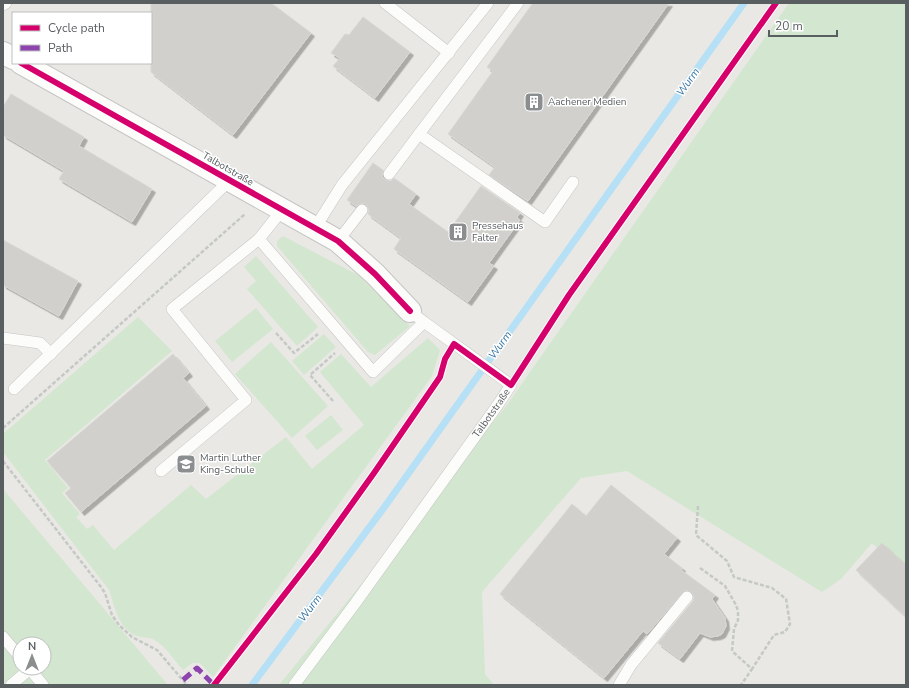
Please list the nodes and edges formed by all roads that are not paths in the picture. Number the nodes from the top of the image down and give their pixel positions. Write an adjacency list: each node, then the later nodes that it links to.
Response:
1 (6, 3): 5 (lane)
2 (385, 3): 7 (lane)
3 (488, 3): 7 (lane)
4 (518, 3): 10 (lane)
5 (3, 5)
6 (3, 53): 8 (street)
7 (449, 53): 16 (lane)
8 (12, 58)
9 (23, 64): 12 (street, Talbotstraße)
10 (419, 134): 11 (lane); 13 (lane)
11 (389, 174)
12 (229, 181): 14 (street, Talbotstraße); 21 (lane)
13 (573, 182)
14 (282, 210): 16 (street, Talbotstraße); 17 (lane)
15 (362, 210): 18 (lane)
16 (315, 228): 18 (street, Talbotstraße)
17 (259, 239): 19 (lane); 23 (lane)
18 (338, 241): 19 (street, Talbotstraße)
19 (417, 317): 31 (lane, Talbotstraße)
20 (3, 338): 21 (lane)
21 (51, 354): 22 (lane)
22 (14, 389)
23 (161, 471)
24 (687, 597): 32 (lane)
25 (3, 637): 26 (lane)
26 (12, 648)
27 (21, 676): 29 (lane)
28 (36, 676): 30 (lane)
29 (11, 685)
30 (43, 685)
31 (294, 685)
32 (619, 685)

